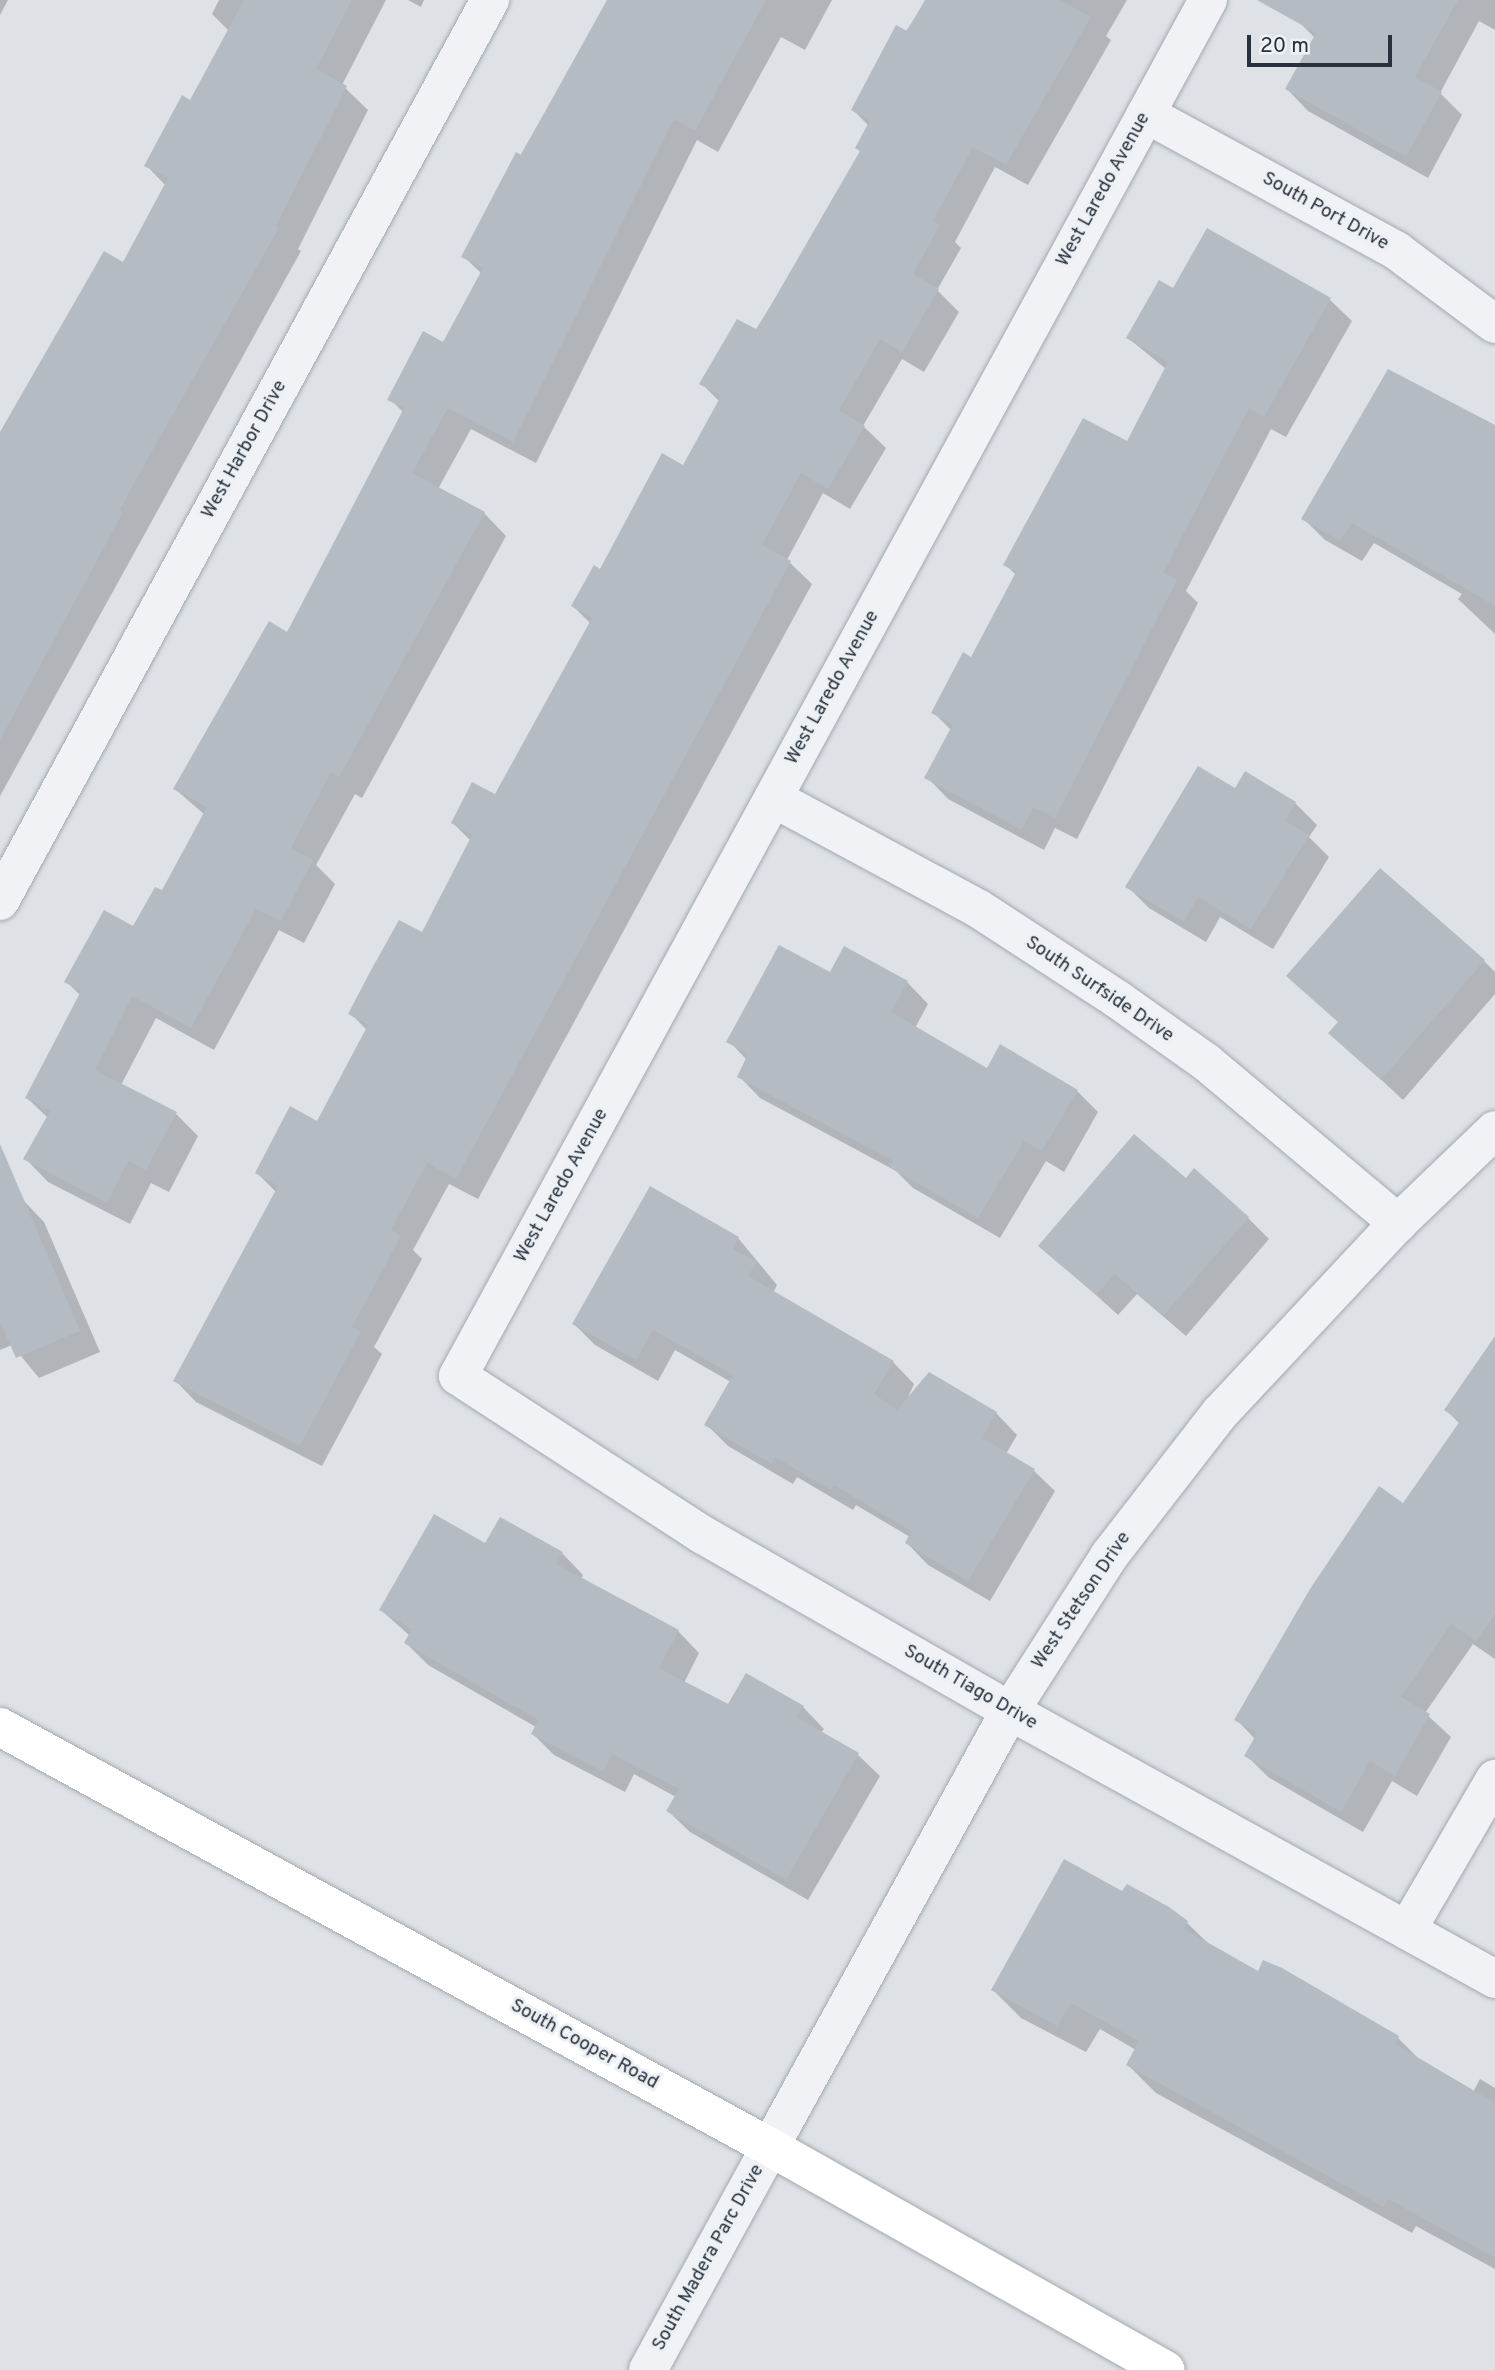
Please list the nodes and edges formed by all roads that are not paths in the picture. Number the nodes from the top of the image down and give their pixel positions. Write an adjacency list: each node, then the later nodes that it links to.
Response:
1 (490, 0): 6 (street, West Harbor Drive)
2 (1208, 0): 3 (street, West Laredo Avenue)
3 (1146, 114): 4 (street, South Port Drive); 5 (street, West Laredo Avenue)
4 (1495, 324)
5 (773, 798): 8 (street, South Surfside Drive); 9 (street, West Laredo Avenue)
6 (0, 901)
7 (1495, 1129): 8 (street, West Stetson Drive)
8 (1398, 1223): 10 (street, West Stetson Drive)
9 (458, 1376): 10 (street, South Tiago Drive)
10 (1010, 1711): 13 (street, South Tiago Drive); 15 (street, West Stetson Drive)
11 (0, 1727): 15 (main road, South Cooper Road)
12 (1495, 1779): 13 (street)
13 (1407, 1930): 14 (street, South Tiago Drive)
14 (1495, 1979)
15 (770, 2147): 16 (street, South Madera Parc Drive); 17 (main road, South Cooper Road)
16 (648, 2370)
17 (1165, 2370)

